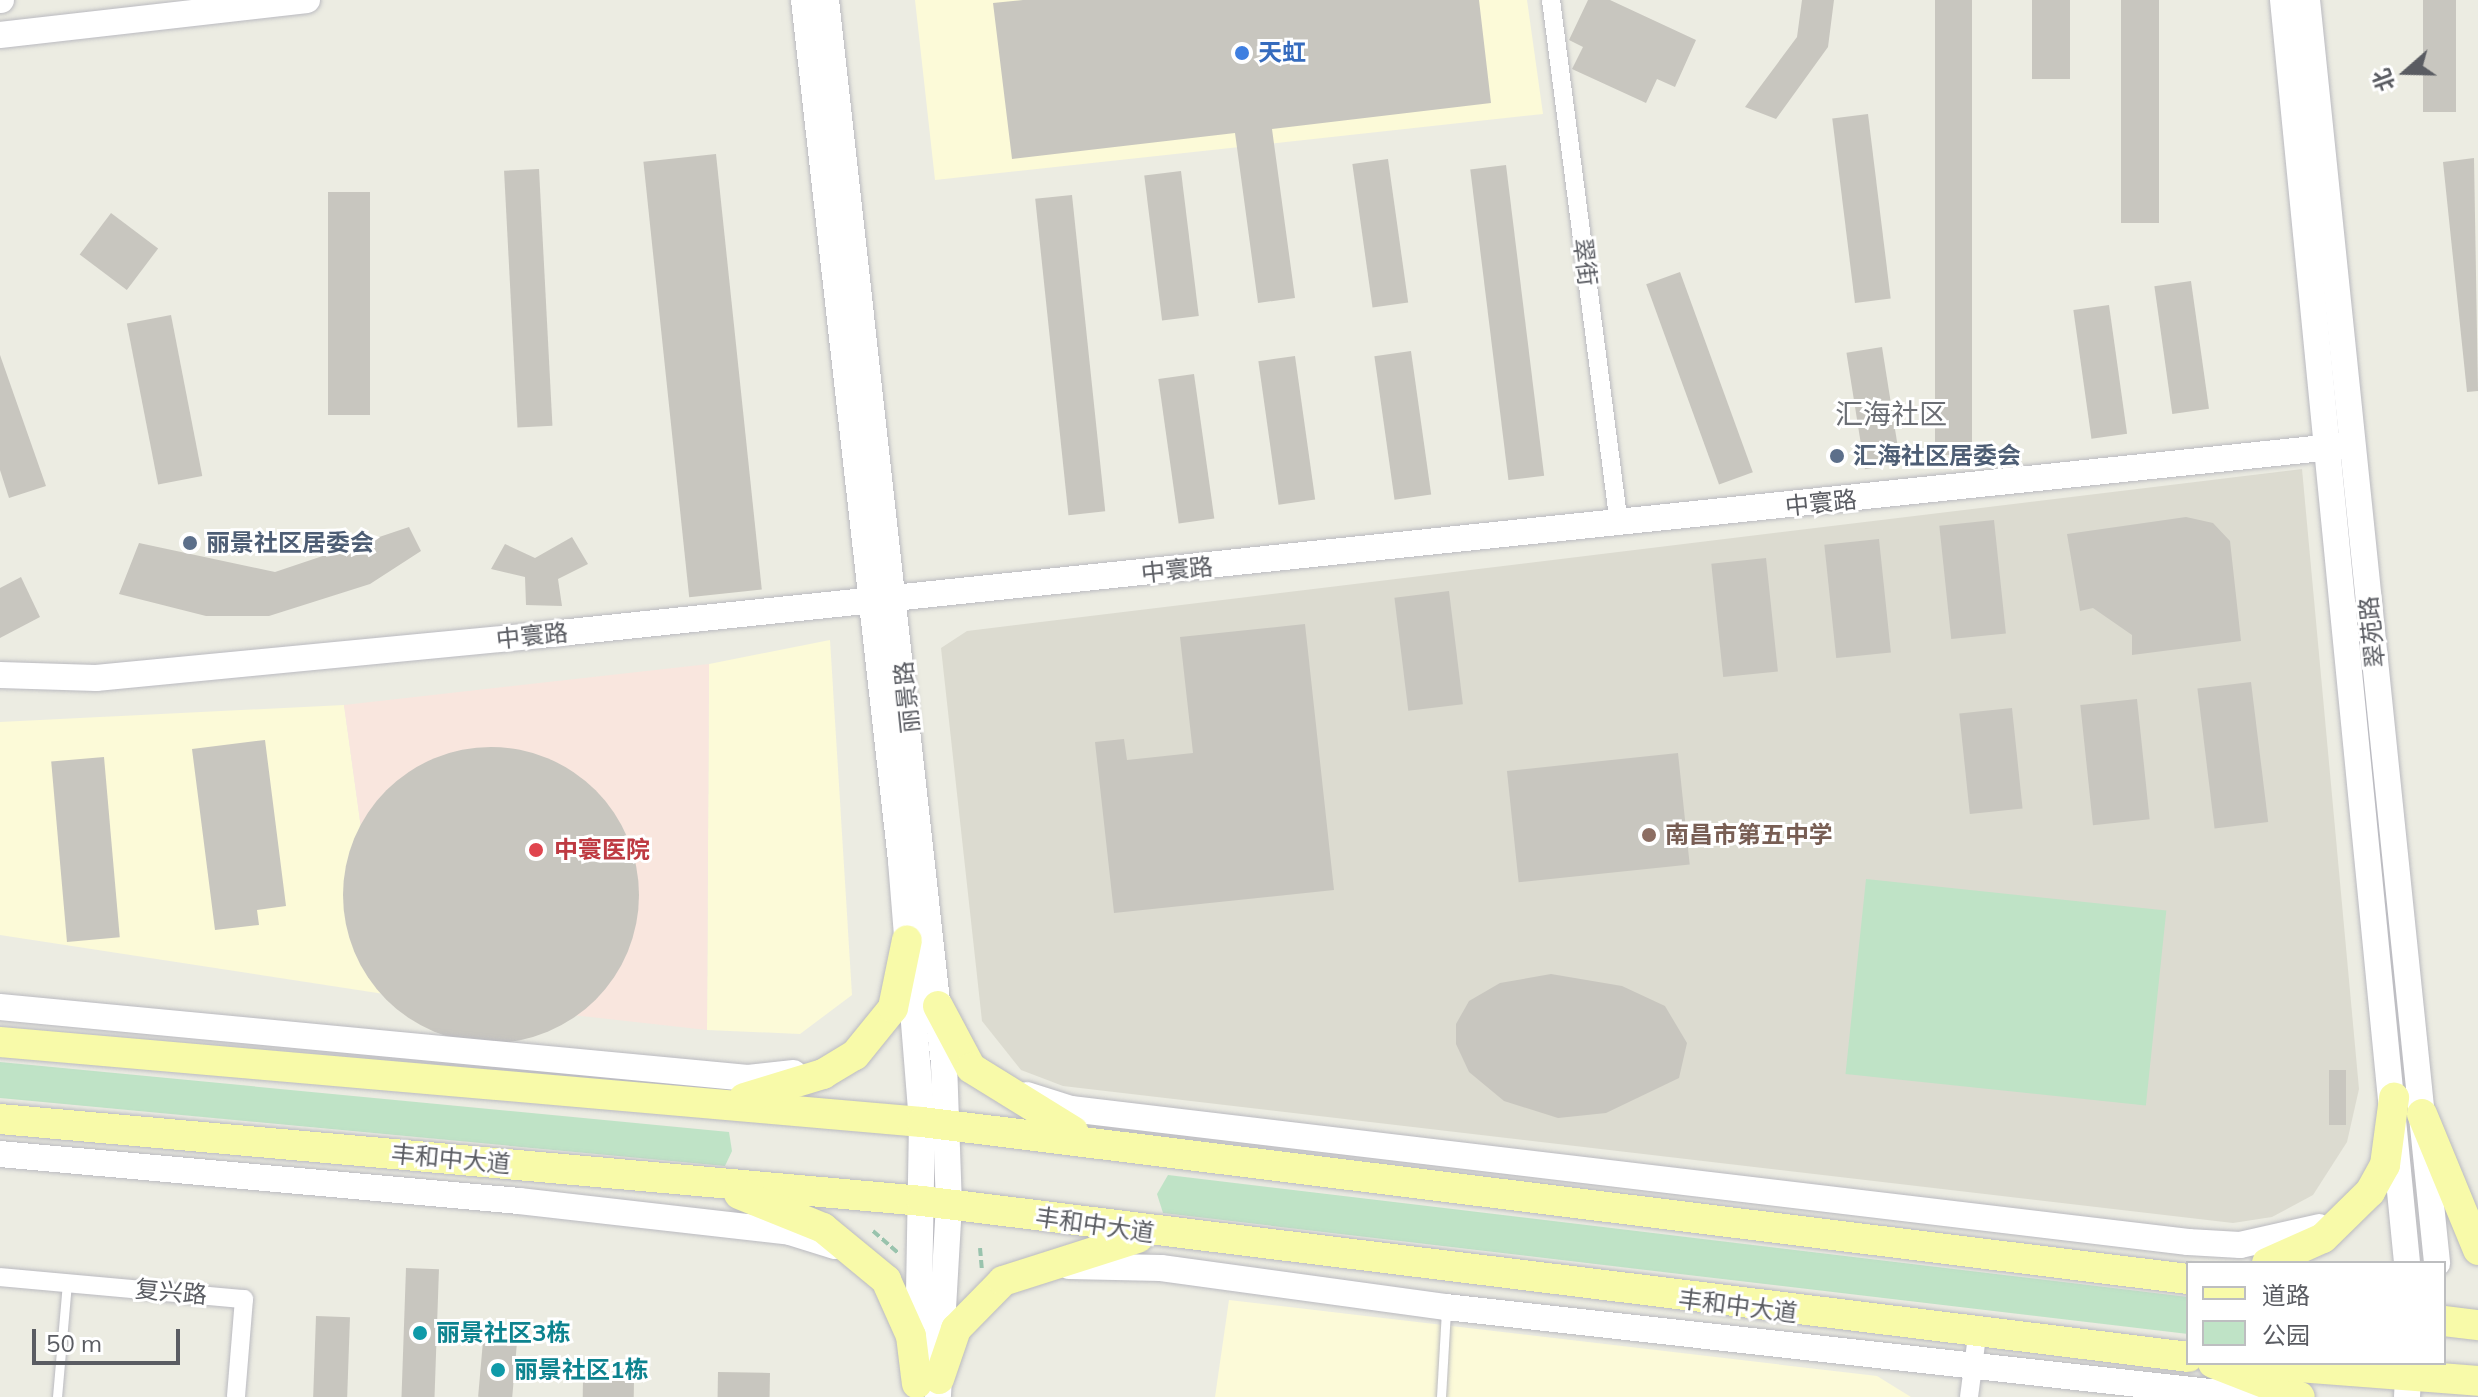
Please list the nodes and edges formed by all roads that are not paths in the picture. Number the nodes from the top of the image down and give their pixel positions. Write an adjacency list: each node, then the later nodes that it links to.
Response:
1 (307, 0): 9 (main road)
2 (782, 0): 10 (main road)
3 (804, 0): 10 (main road, 丽景路)
4 (826, 0): 10 (main road, 丽景路)
5 (842, 0): 10 (main road)
6 (1551, 0): 12 (street, 翠街)
7 (2283, 0): 11 (main road, 翠苑路)
8 (2307, 0): 11 (main road, 翠苑路)
9 (0, 35)
10 (821, 52): 13 (main road, 丽景路)
11 (2340, 448): 12 (main road, 中寰路); 21 (main road, 翠苑路); 23 (main road, 翠苑路)
12 (1619, 524): 13 (main road, 中寰路)
13 (884, 601): 14 (main road, 中寰路); 15 (main road, 丽景路); 16 (main road, 丽景路)
14 (0, 675)
15 (907, 940): 19 (main road); 25 (main road, 丽景路)
16 (938, 1006): 20 (main road); 25 (main road, 丽景路)
17 (0, 1007): 19 (main road)
18 (0, 1042): 22 (main road)
19 (855, 1055): 22 (main road)
20 (991, 1085): 26 (main road); 30 (main road)
21 (2394, 1098): 30 (main road); 35 (main road, 翠苑路)
22 (721, 1104): 25 (main road)
23 (2422, 1114): 33 (main road); 36 (main road, 翠苑路)
24 (0, 1119): 28 (main road, 丰和中大道)
25 (935, 1124): 26 (main road); 29 (main road, 丽景路)
26 (1100, 1144): 39 (main road)
27 (0, 1154): 32 (main road)
28 (703, 1181): 29 (main road, 丰和中大道); 32 (main road)
29 (935, 1202): 31 (main road, 丰和中大道); 52 (main road, 丽景路)
30 (2345, 1218): 34 (main road)
31 (1158, 1234): 37 (main road); 44 (main road, 丰和中大道)
32 (867, 1243): 52 (main road)
33 (2478, 1250)
34 (2271, 1261)
35 (2407, 1261)
36 (2437, 1261)
37 (1026, 1269): 41 (main road); 52 (main road)
38 (0, 1277): 40 (street, 复兴路)
39 (2186, 1279)
40 (67, 1283): 53 (lane); 54 (street, 复兴路)
41 (1446, 1307): 47 (main road); 55 (lane)
42 (2446, 1321): 43 (main road)
43 (2478, 1325)
44 (1977, 1336): 45 (main road, 丰和中大道); 47 (street)
45 (2186, 1357)
46 (2268, 1365): 48 (main road)
47 (1973, 1367): 51 (main road); 56 (street)
48 (2408, 1378): 49 (main road)
49 (2440, 1379): 50 (main road)
50 (2478, 1381)
51 (2209, 1384): 57 (main road); 58 (main road)
52 (927, 1389)
53 (57, 1397)
54 (236, 1397)
55 (1441, 1397)
56 (1969, 1397)
57 (2255, 1397)
58 (2300, 1397)

